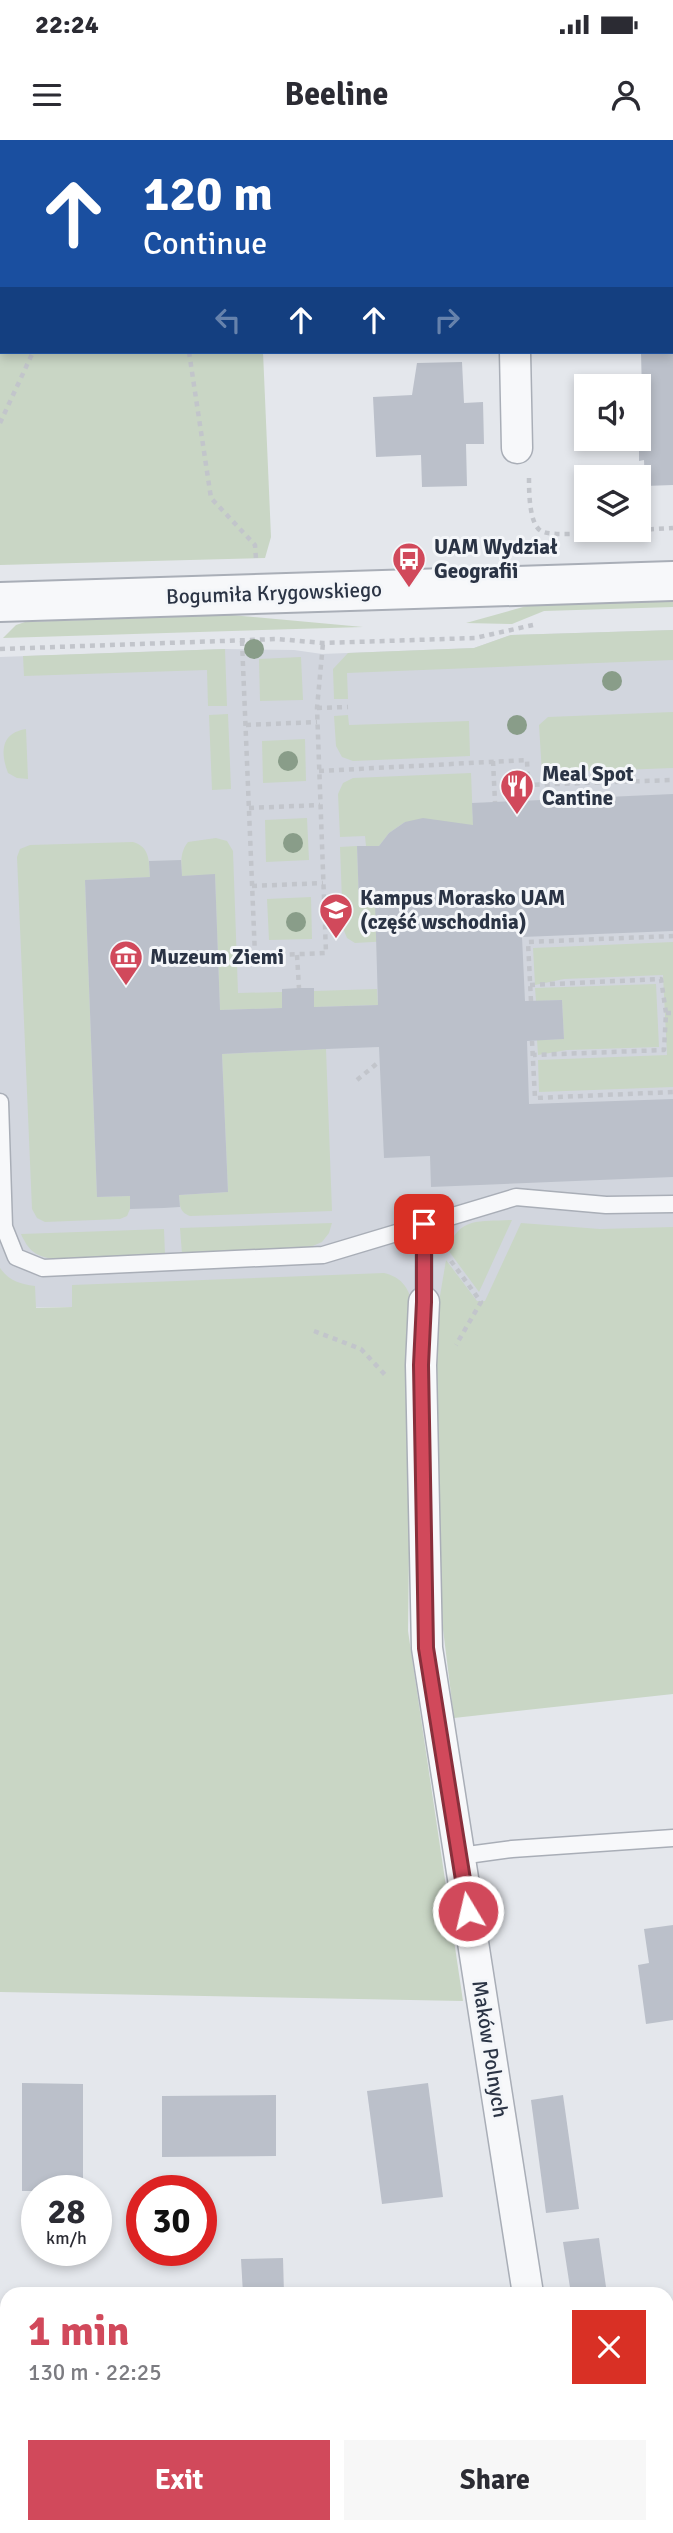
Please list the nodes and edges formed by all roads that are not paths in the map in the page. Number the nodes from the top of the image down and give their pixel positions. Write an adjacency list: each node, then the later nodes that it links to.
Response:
1 (515, 354): 2 (street)
2 (517, 448)
3 (673, 580): 4 (street, Bogumiła Krygowskiego)
4 (0, 602)
5 (0, 1102): 7 (lane)
6 (673, 1204): 7 (lane)
7 (424, 1224): 8 (lane)
8 (424, 1302): 10 (street, Maków Polnych)
9 (673, 1838): 10 (lane)
10 (460, 1856): 11 (street, Maków Polnych)
11 (527, 2287)

